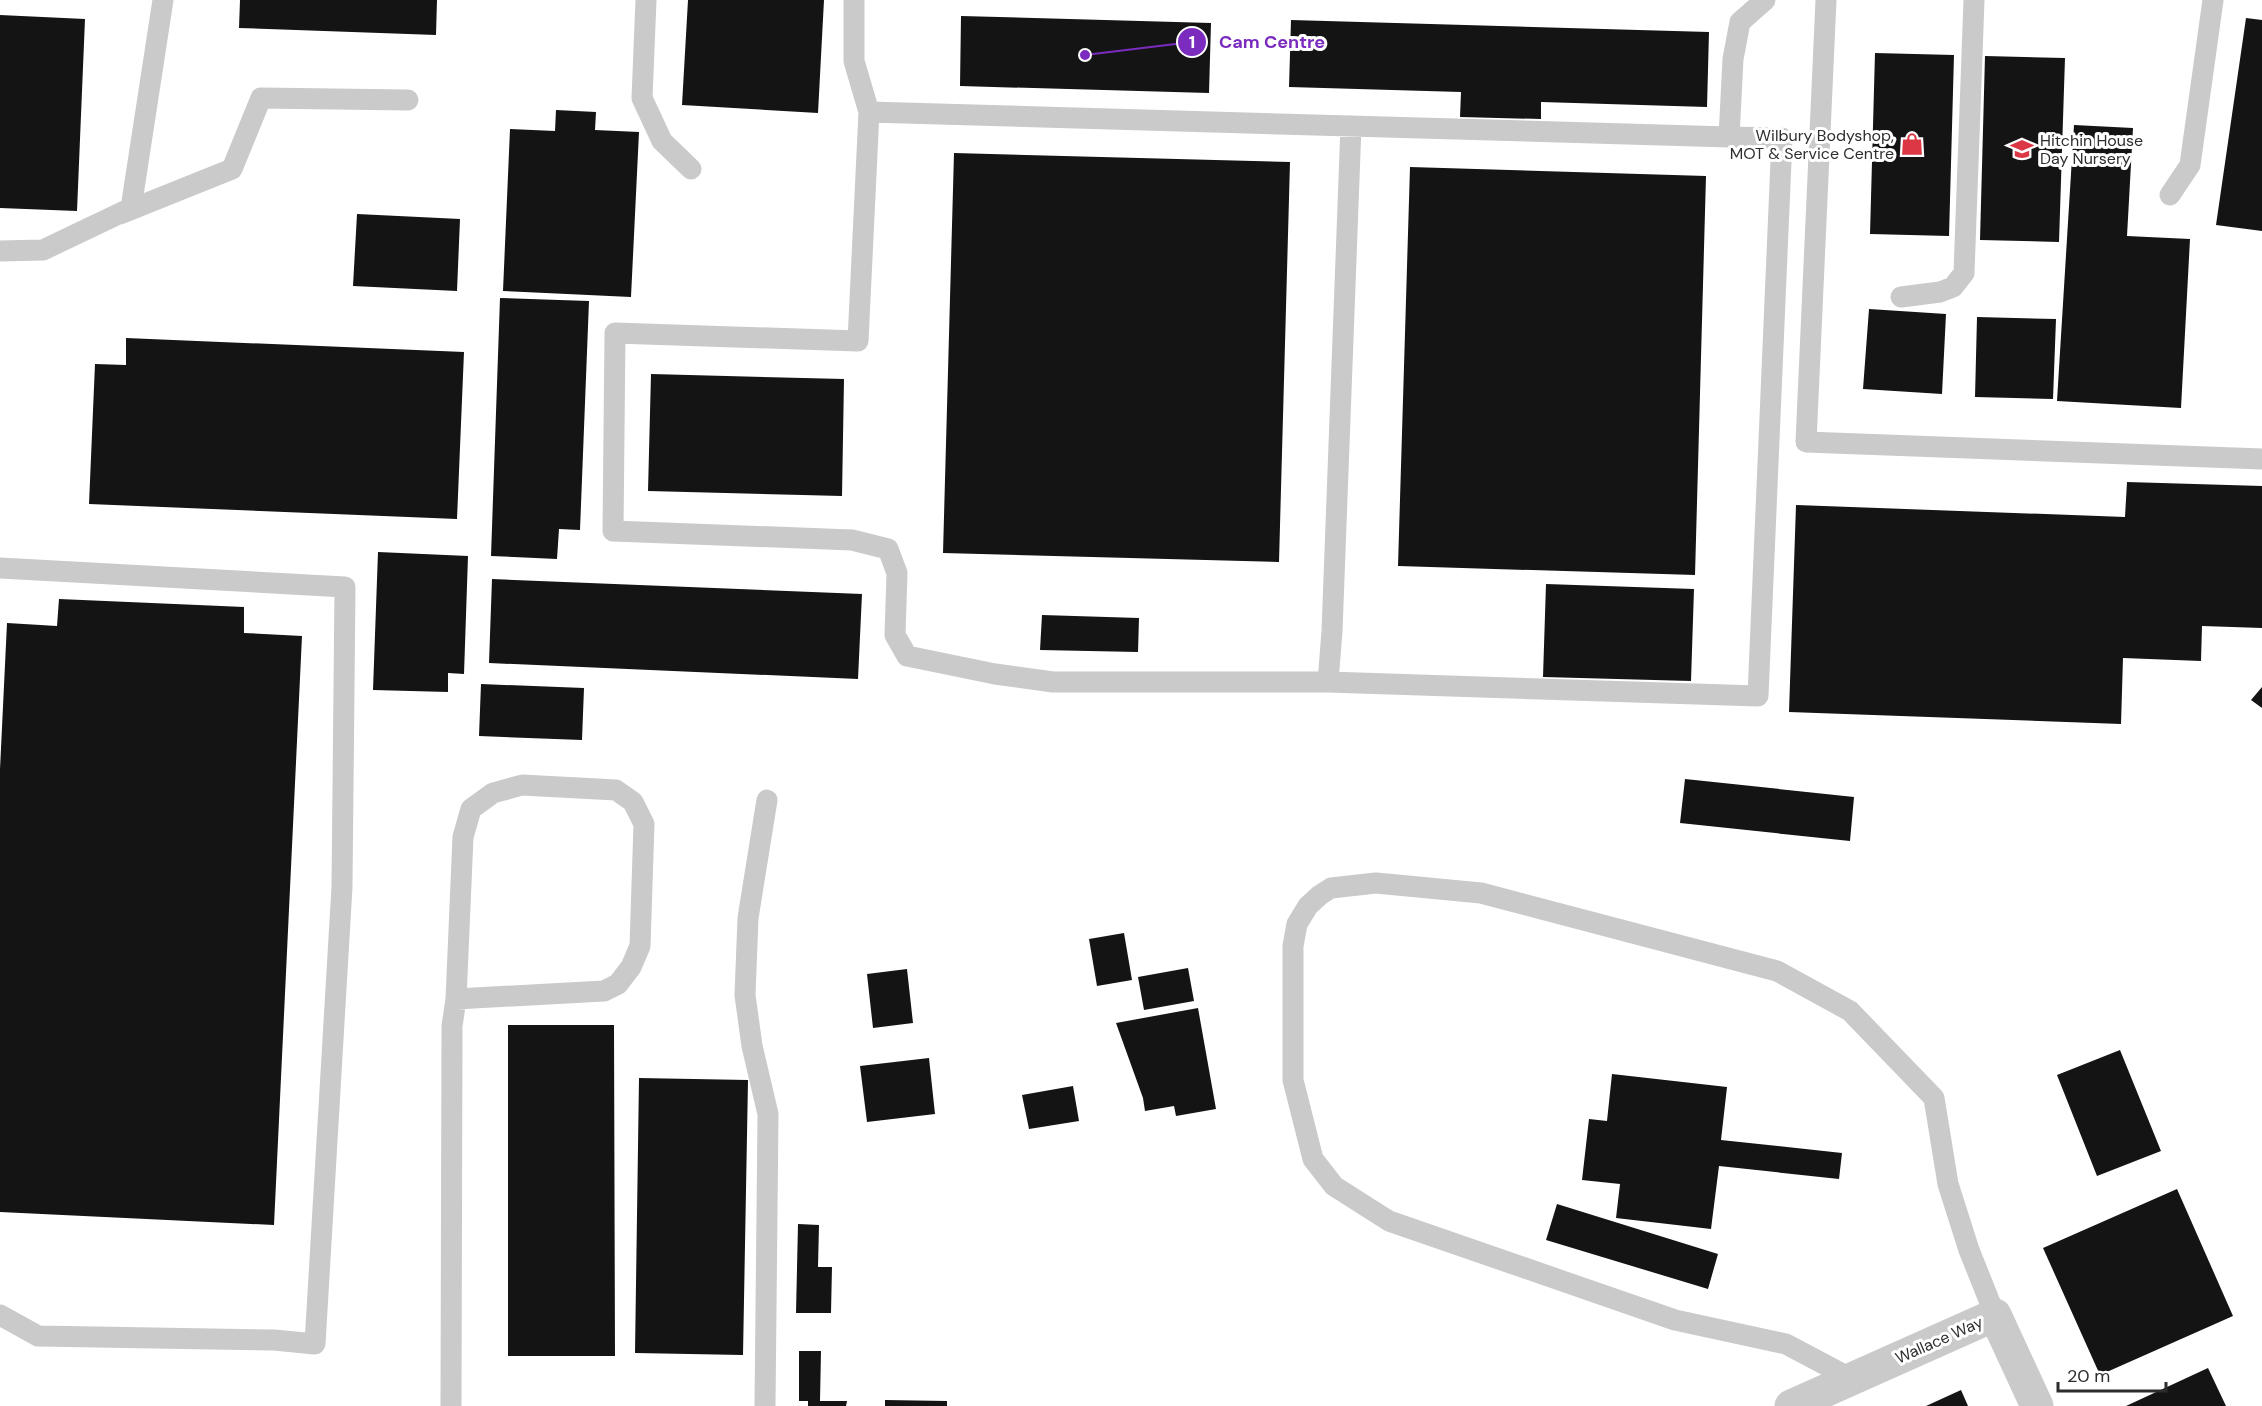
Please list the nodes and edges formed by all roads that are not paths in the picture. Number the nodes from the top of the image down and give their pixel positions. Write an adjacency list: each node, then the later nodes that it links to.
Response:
1 (162, 0): 14 (lane)
2 (646, 0): 12 (lane)
3 (854, 0): 9 (lane)
4 (1765, 0): 11 (lane)
5 (1826, 0): 17 (lane)
6 (1974, 0): 16 (lane)
7 (2213, 0): 13 (lane)
8 (408, 100): 14 (lane)
9 (869, 112): 10 (lane); 19 (lane)
10 (1351, 126): 11 (lane); 19 (lane)
11 (1729, 137): 19 (lane)
12 (691, 169)
13 (2170, 195)
14 (117, 215): 15 (lane)
15 (0, 251)
16 (1901, 297)
17 (2262, 459)
18 (0, 568): 22 (lane)
19 (1328, 682)
20 (767, 800): 26 (lane)
21 (456, 999): 21 (lane); 25 (lane)
22 (0, 1315)
23 (1995, 1315): 24 (street, Wallace Way); 24 (lane); 28 (street, Wallace Way)
24 (1852, 1379): 27 (street, Wallace Way)
25 (450, 1406)
26 (765, 1406)
27 (1791, 1406)
28 (2037, 1406)

